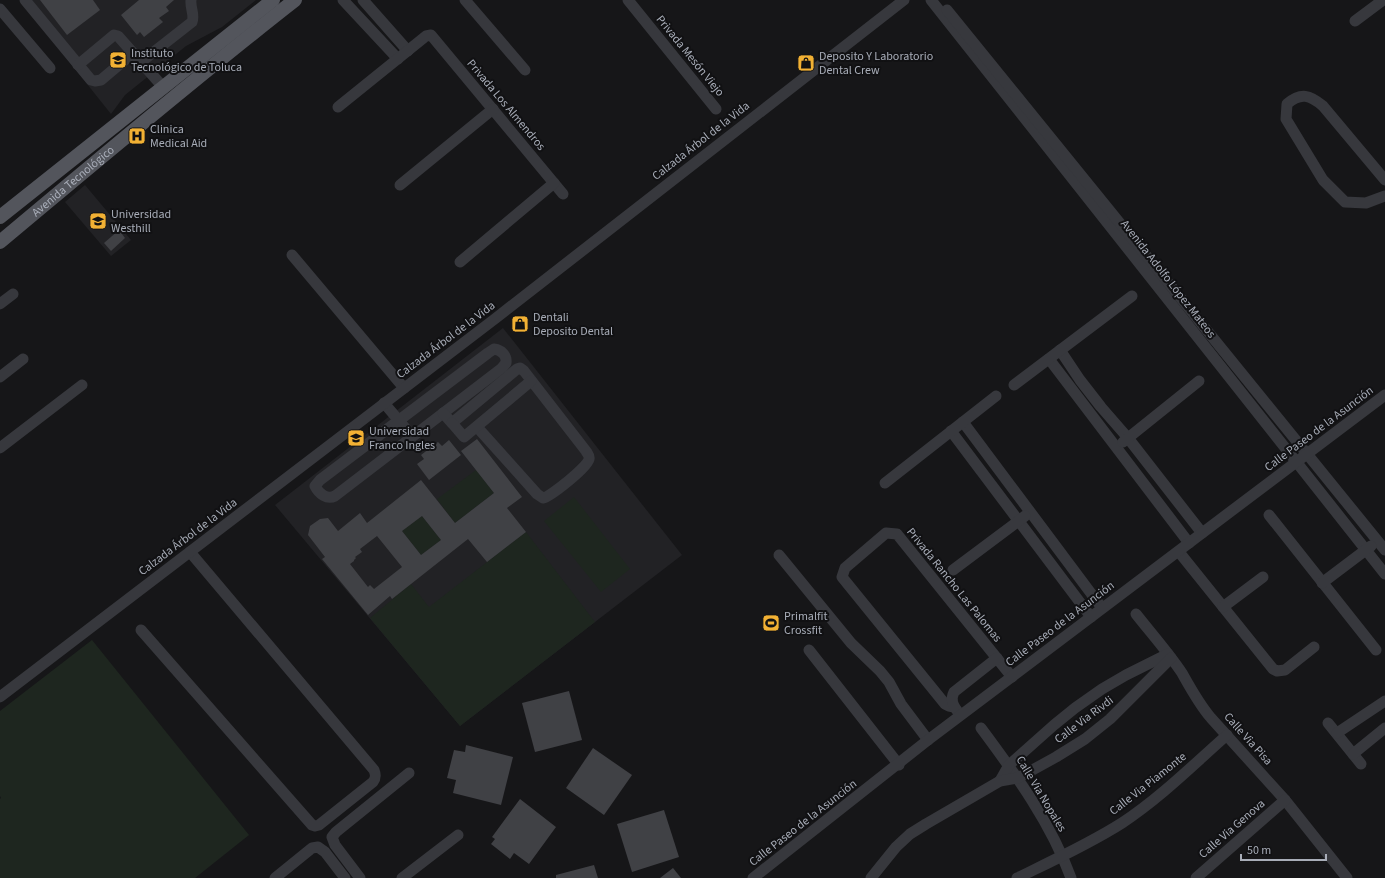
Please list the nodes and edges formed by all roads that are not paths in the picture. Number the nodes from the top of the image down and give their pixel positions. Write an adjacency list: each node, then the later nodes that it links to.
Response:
1 (25, 0): 21 (street)
2 (191, 0): 20 (street)
3 (273, 0): 24 (main road, Avenida Tecnológico)
4 (295, 0): 34 (main road, Avenida Tecnológico)
5 (342, 0): 16 (street)
6 (363, 0): 15 (street)
7 (465, 0): 23 (street)
8 (628, 0): 27 (street, Privada Mesón Viejo)
9 (904, 0): 48 (street, Calzada Árbol de la Vida)
10 (931, 0): 63 (street, Avenida Adolfo López Mateos)
11 (939, 0): 62 (street, Avenida Adolfo López Mateos)
12 (1382, 0): 14 (street)
13 (0, 9): 22 (street)
14 (1355, 21)
15 (386, 26): 16 (street); 17 (street)
16 (377, 36): 19 (street)
17 (408, 51): 19 (street); 26 (street, Privada Los Almendros)
18 (133, 53): 20 (street); 21 (street); 21 (street)
19 (398, 59): 25 (street)
20 (141, 62): 24 (street)
21 (78, 65)
22 (50, 68)
23 (525, 70)
24 (163, 87): 33 (main road, Avenida Tecnológico)
25 (338, 107)
26 (493, 109): 29 (street, Privada Los Almendros); 30 (street)
27 (716, 109)
28 (1385, 180): 32 (street)
29 (554, 183): 31 (street, Privada Los Almendros); 36 (street)
30 (400, 185)
31 (562, 194)
32 (1385, 196)
33 (0, 217)
34 (0, 242)
35 (292, 255): 48 (street)
36 (460, 262)
37 (13, 294): 39 (street)
38 (1132, 296): 40 (street)
39 (0, 304)
40 (1060, 350): 42 (street); 59 (street)
41 (23, 358): 43 (street)
42 (1049, 359): 47 (street); 60 (street)
43 (0, 377)
44 (531, 381): 55 (street); 56 (street); 56 (street)
45 (1199, 381): 59 (street)
46 (82, 385): 61 (street)
47 (1014, 385)
48 (404, 388): 51 (street, Calzada Árbol de la Vida)
49 (1385, 395): 62 (street, Calle Paseo de la Asunción)
50 (996, 396): 54 (street)
51 (384, 403): 53 (street); 73 (street, Calzada Árbol de la Vida)
52 (443, 413): 53 (street); 55 (street); 58 (street)
53 (399, 420): 58 (street); 58 (street)
54 (963, 422): 57 (street); 65 (street)
55 (452, 423): 56 (street)
56 (477, 427)
57 (951, 431): 64 (street); 67 (street)
58 (412, 436)
59 (1128, 438): 60 (street); 68 (street)
60 (1117, 447): 70 (street)
61 (0, 448)
62 (1307, 454): 63 (street, Calle Paseo de la Asunción); 69 (street, Avenida Adolfo López Mateos)
63 (1297, 462): 68 (street, Calle Paseo de la Asunción); 71 (street, Avenida Adolfo López Mateos)
64 (885, 483)
65 (1030, 512): 67 (street); 81 (street)
66 (1269, 515): 79 (street)
67 (1019, 520): 76 (street); 83 (street)
68 (1202, 533): 70 (street, Calle Paseo de la Asunción)
69 (1378, 541): 71 (street); 72 (street, Avenida Adolfo López Mateos)
70 (1189, 543): 74 (street, Calle Paseo de la Asunción)
71 (1366, 550): 77 (street, Avenida Adolfo López Mateos); 79 (street)
72 (1385, 550)
73 (190, 552): 84 (street); 91 (street, Calzada Árbol de la Vida)
74 (1178, 552): 80 (street); 81 (street, Calle Paseo de la Asunción)
75 (778, 555): 99 (street)
76 (953, 570)
77 (1385, 574)
78 (1263, 577): 80 (street)
79 (1322, 583): 87 (street)
80 (1223, 607): 85 (street)
81 (1102, 608): 83 (street, Calle Paseo de la Asunción)
82 (1136, 614): 88 (street, Calle Via Pisa)
83 (1091, 618): 90 (street, Calle Paseo de la Asunción)
84 (141, 630)
85 (1314, 647)
86 (809, 650): 102 (street)
87 (1376, 650)
88 (1169, 656): 98 (street, Calle Via Pisa); 103 (street, Calle Via Rivdi); 105 (street, Calle Via Rivdi)
89 (997, 658): 90 (street, Privada Rancho Las Palomas); 93 (street); 93 (street, Privada Rancho Las Palomas)
90 (1012, 677): 93 (street, Calle Paseo de la Asunción)
91 (0, 698)
92 (1385, 701): 97 (street)
93 (958, 711): 99 (street, Calle Paseo de la Asunción)
94 (1328, 723): 97 (street)
95 (981, 728): 103 (street, Calle Via Nopales)
96 (1385, 728): 100 (street)
97 (1337, 733): 100 (street)
98 (1227, 735): 107 (street, Calle Via Pisa); 109 (street, Calle Via Piamonte)
99 (928, 740): 102 (street, Calle Paseo de la Asunción)
100 (1353, 754): 101 (street)
101 (1362, 764)
102 (899, 765): 115 (street, Calle Paseo de la Asunción)
103 (1009, 765): 105 (street, Calle Via Nopales); 106 (street, Calle Via Rivdi)
104 (409, 773): 113 (street)
105 (1018, 778): 106 (street, Calle Via Rivdi); 109 (street, Calle Via Nopales)
106 (1000, 781): 116 (street, Calle Via Rivdi)
107 (1285, 800): 110 (street, Calle Via Pisa); 119 (street, Calle Via Genova)
108 (458, 835): 114 (street)
109 (1062, 856): 117 (street, Calle Via Piamonte); 118 (street, Calle Via Nopales)
110 (1341, 876)
111 (275, 878): 112 (street)
112 (345, 878)
113 (360, 878)
114 (402, 878)
115 (753, 878)
116 (871, 878)
117 (1017, 878)
118 (1071, 878)
119 (1196, 878)

